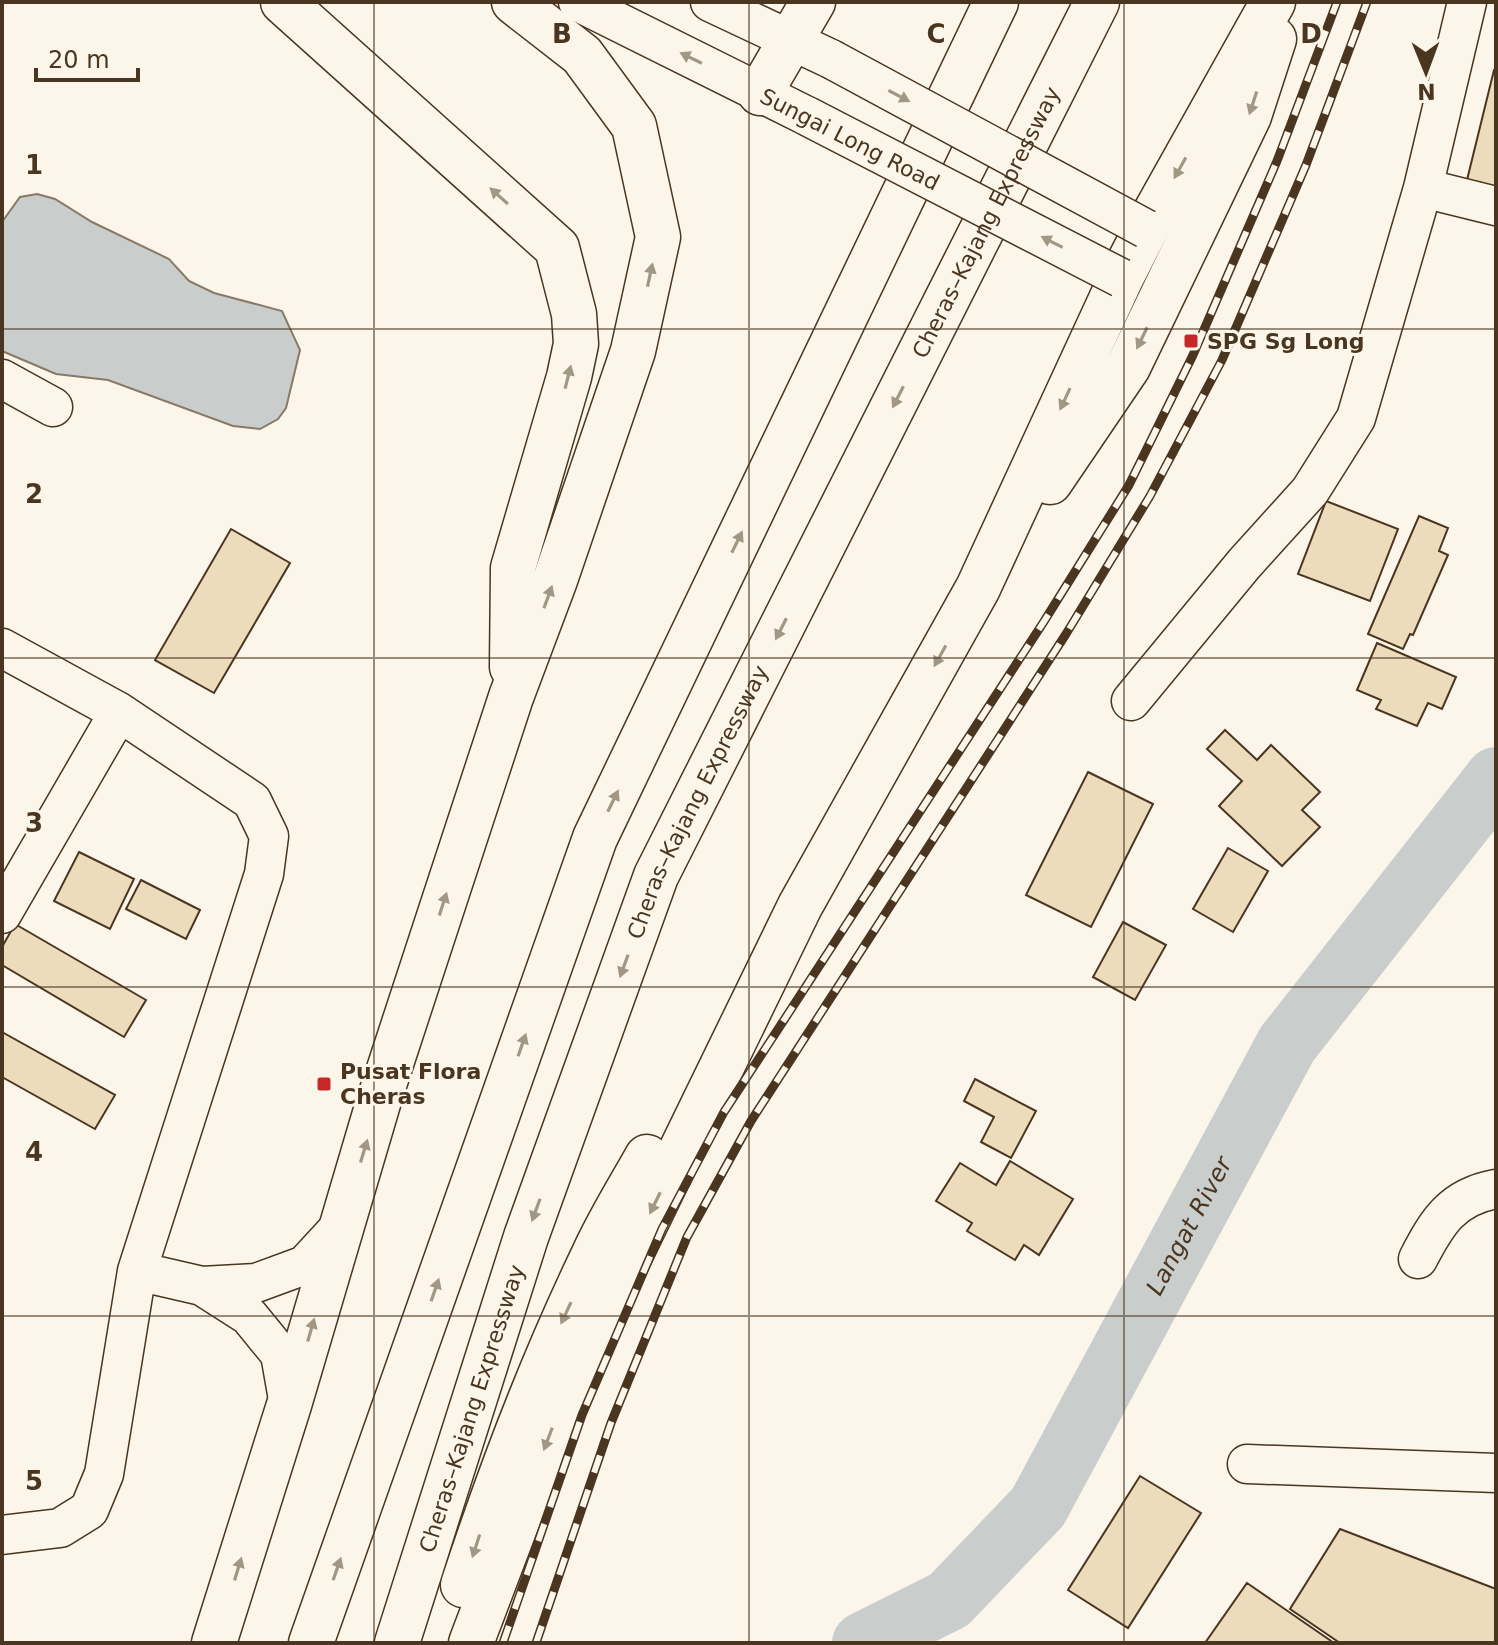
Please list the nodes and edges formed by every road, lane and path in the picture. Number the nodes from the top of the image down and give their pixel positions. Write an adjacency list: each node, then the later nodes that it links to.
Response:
1 (283, 2): 21 (highway, one-way to 1)
2 (514, 2): 21 (highway, one-way to 2)
3 (578, 2): 12 (street, Sungai Long Road, one-way to 3)
4 (710, 2): 11 (street)
5 (813, 2): 11 (highway)
6 (996, 2): 36 (highway, one-way to 6)
7 (1097, 2): 37 (highway, Cheras–Kajang Expressway, one-way to 37)
8 (1273, 2): 15 (highway, one-way to 15)
9 (1285, 2): 19 (highway, one-way to 19)
10 (1467, 2): 13 (street)
11 (790, 42): 12 (highway); 15 (street, one-way to 15, bridge)
12 (760, 93): 16 (street, Sungai Long Road, one-way to 12, bridge)
13 (1423, 188): 14 (street); 22 (street)
14 (1496, 206)
15 (1146, 229): 16 (highway)
16 (1121, 278): 19 (highway, one-way to 19)
17 (2, 379): 18 (street)
18 (53, 407)
19 (978, 588): 24 (highway, one-way to 24)
20 (2, 648): 23 (street)
21 (511, 697): 27 (highway, one-way to 21)
22 (1131, 701)
23 (119, 712): 25 (street); 29 (street)
24 (800, 906): 38 (highway, one-way to 38); 39 (highway, one-way to 39)
25 (2, 914)
26 (1496, 1189): 28 (street)
27 (341, 1226): 30 (street); 31 (highway, one-way to 27)
28 (1418, 1259)
29 (137, 1271): 30 (street); 34 (street)
30 (202, 1286): 31 (street)
31 (289, 1405): 35 (highway, one-way to 31)
32 (1247, 1464): 33 (street)
33 (1496, 1473)
34 (2, 1535)
35 (214, 1643)
36 (311, 1643)
37 (397, 1643)
38 (443, 1643)
39 (471, 1643)

